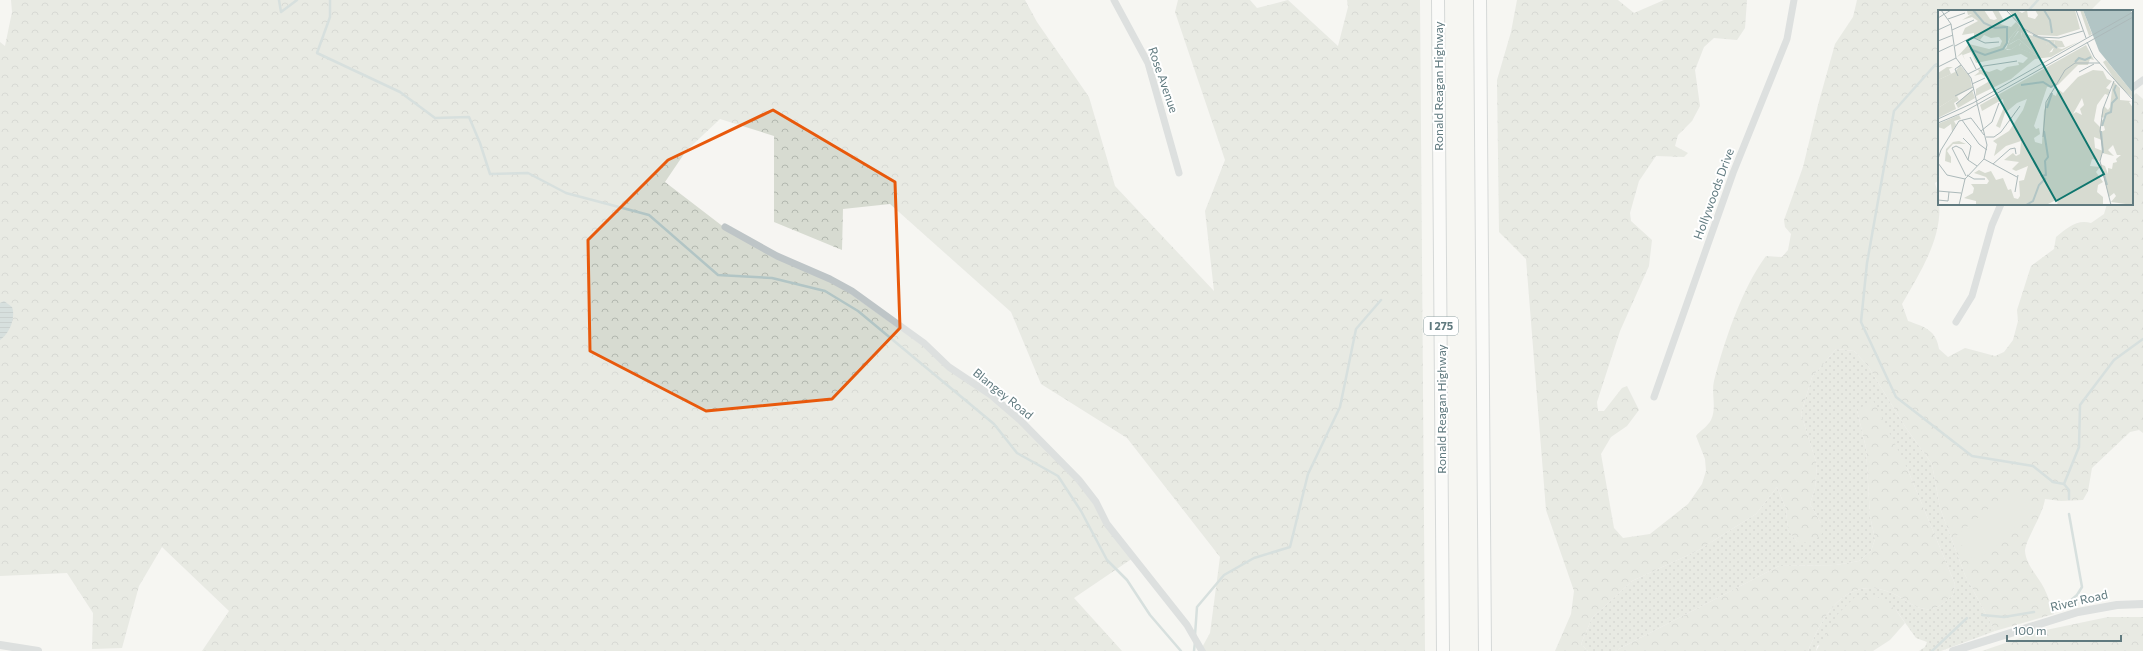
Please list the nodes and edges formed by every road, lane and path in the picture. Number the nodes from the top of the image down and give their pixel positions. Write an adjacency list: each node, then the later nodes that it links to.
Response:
1 (1114, 0): 7 (street, Rose Avenue)
2 (1438, 0): 16 (highway, Ronald Reagan Highway / I 275)
3 (1480, 0): 17 (highway)
4 (1794, 0): 11 (street, Hollywoods Drive)
5 (2143, 80): 6 (street)
6 (2133, 87)
7 (1179, 173)
8 (2001, 205): 10 (street)
9 (725, 228): 15 (street, Blangey Road)
10 (1956, 322)
11 (1654, 397)
12 (2143, 604): 18 (street, River Road)
13 (0, 645): 14 (street)
14 (38, 651)
15 (1202, 651)
16 (1443, 651)
17 (1485, 651)
18 (1953, 651)

